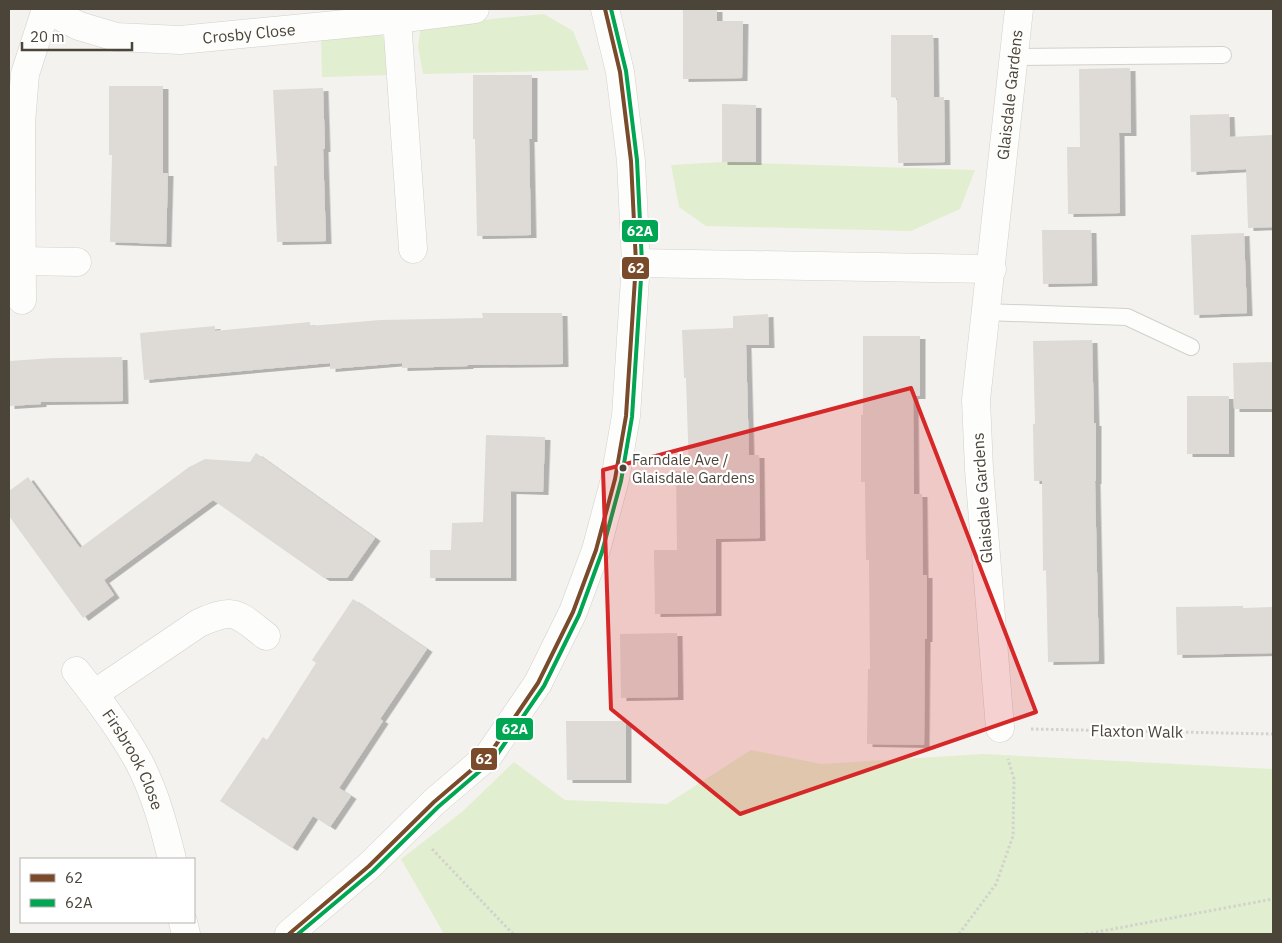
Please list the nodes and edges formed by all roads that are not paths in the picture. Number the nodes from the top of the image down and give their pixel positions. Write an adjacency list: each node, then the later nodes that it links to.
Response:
1 (46, 9): 5 (street, Crosby Close); 9 (street, Crosby Close)
2 (475, 9): 5 (street, Crosby Close)
3 (605, 9): 11 (street)
4 (1020, 9): 7 (street, Glaisdale Gardens)
5 (397, 19): 8 (street)
6 (1223, 55): 7 (lane)
7 (1014, 57): 12 (street, Glaisdale Gardens)
8 (413, 249)
9 (22, 261): 10 (street); 13 (street, Crosby Close)
10 (77, 262)
11 (636, 262): 12 (street); 21 (street)
12 (992, 269): 14 (street, Glaisdale Gardens)
13 (22, 300)
14 (986, 312): 15 (lane); 19 (street, Glaisdale Gardens)
15 (1191, 347)
16 (266, 636): 18 (street)
17 (76, 671): 18 (street, Firsbrook Close)
18 (94, 694): 20 (street, Firsbrook Close)
19 (1000, 728)
20 (172, 858)
21 (289, 934)

